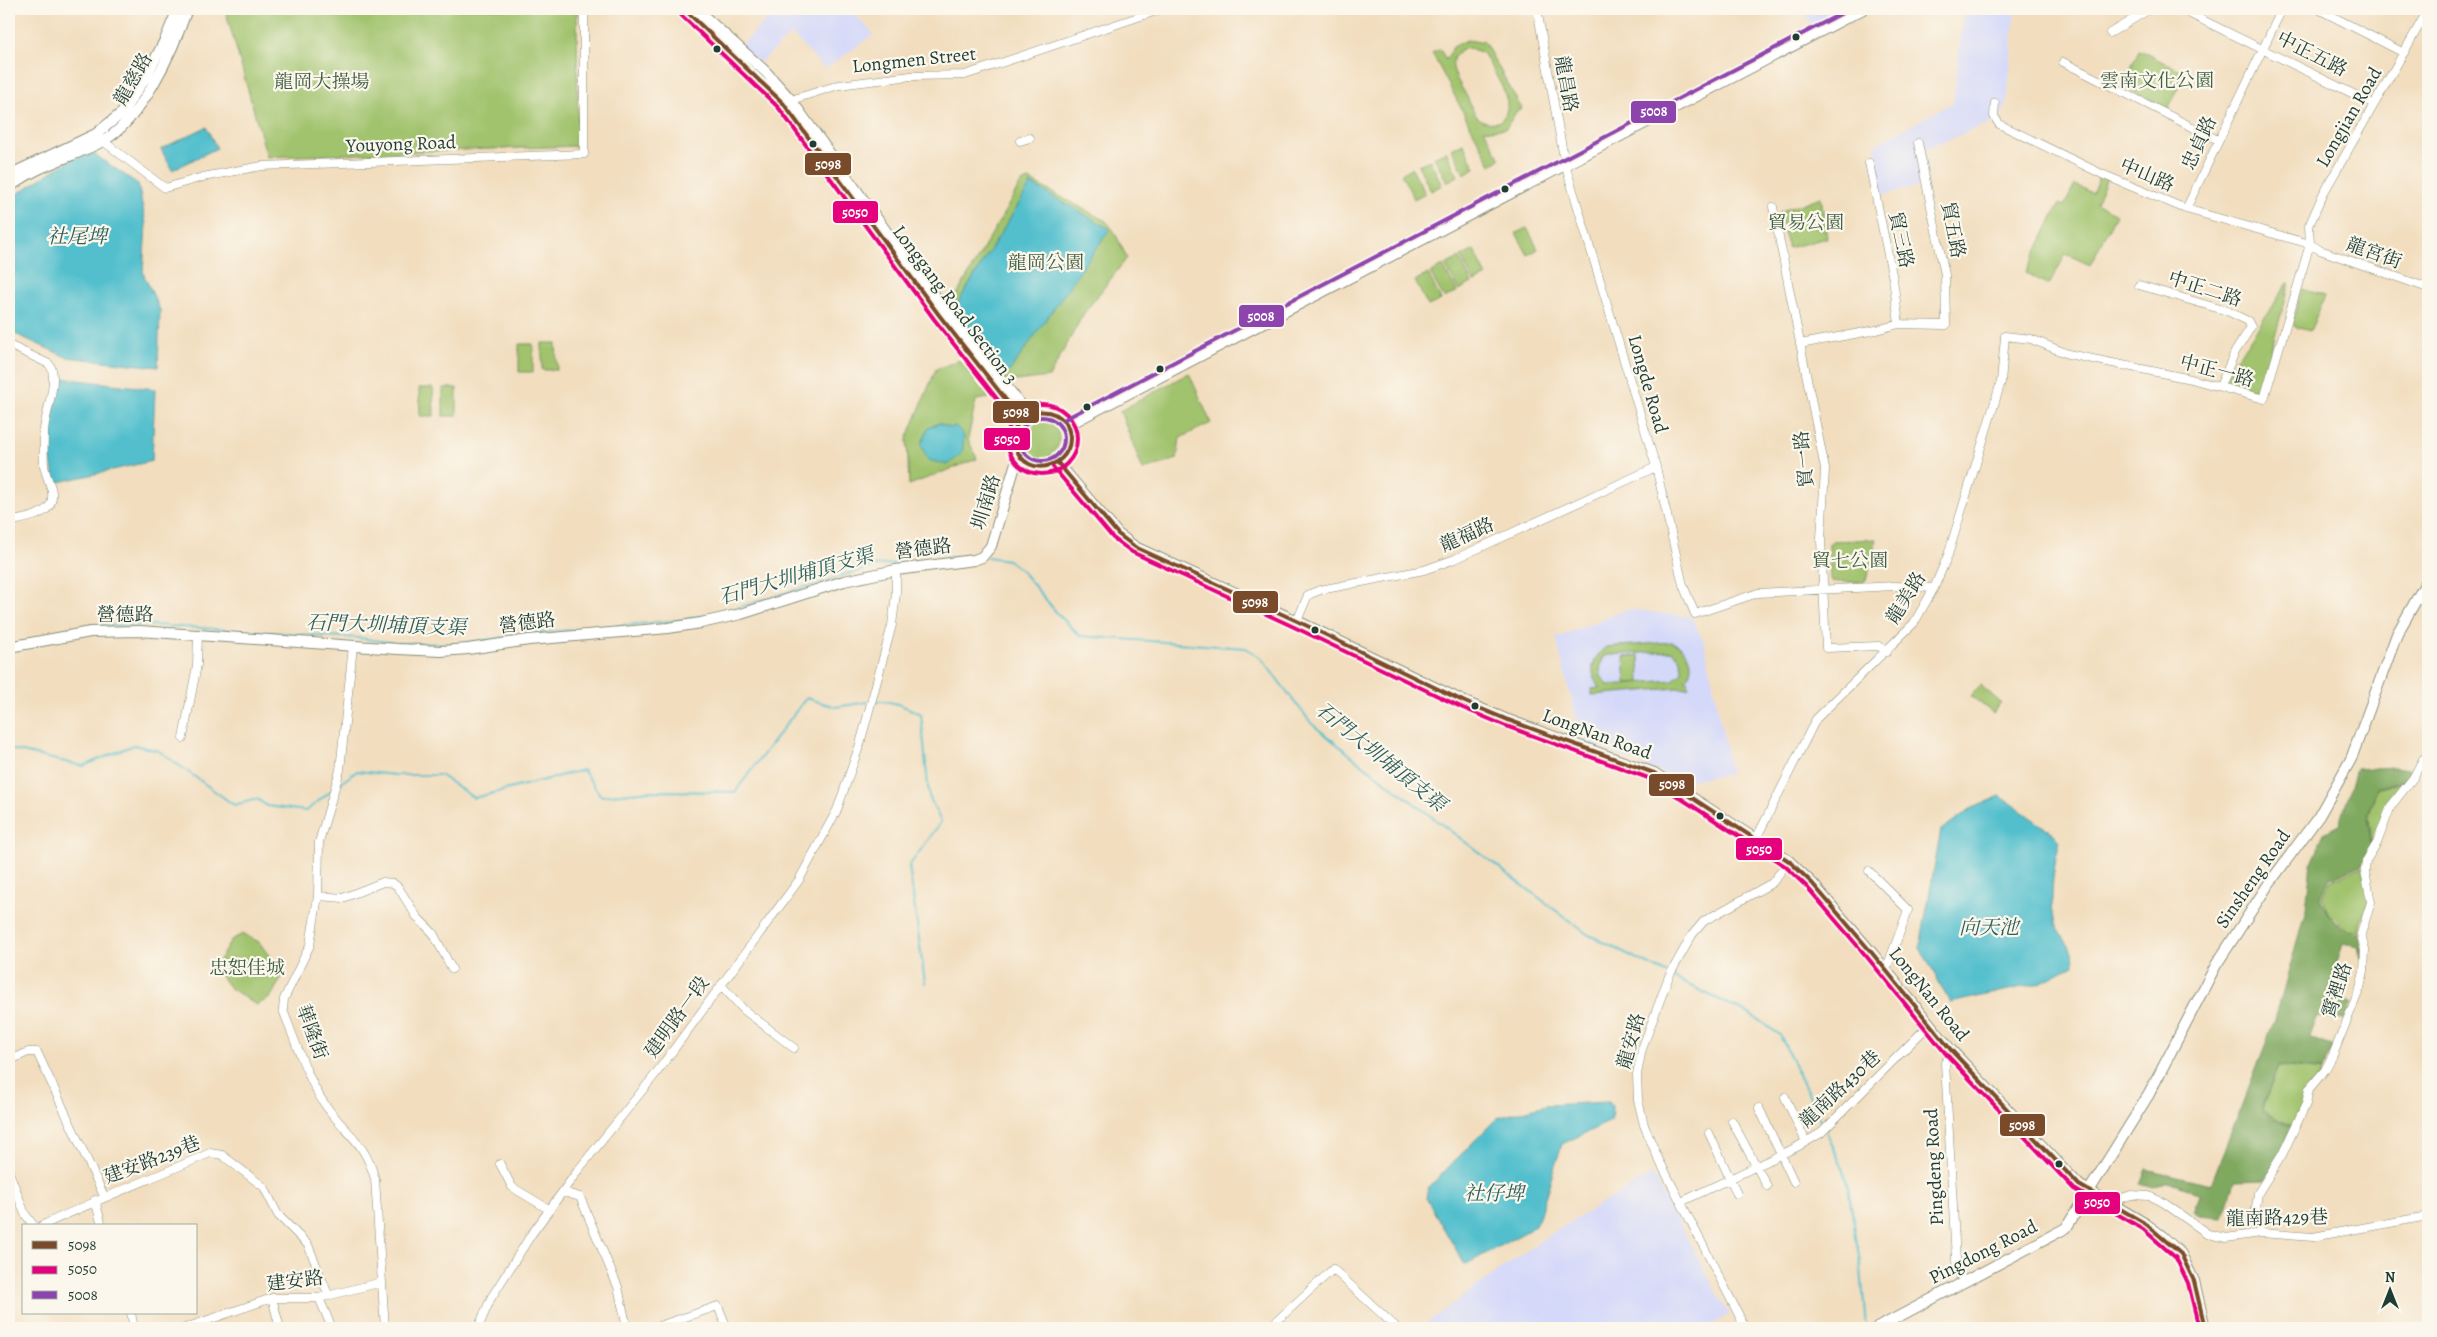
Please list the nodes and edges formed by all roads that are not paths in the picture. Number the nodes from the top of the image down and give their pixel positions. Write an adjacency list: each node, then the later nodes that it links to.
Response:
1 (178, 9): 18 (street, 龍慈路)
2 (187, 9): 18 (street, 龍慈路)
3 (584, 9): 22 (street, Youyong Road)
4 (684, 9): 19 (street, Longgang Road Section 3)
5 (696, 9): 19 (street, Longgang Road Section 3)
6 (1162, 9): 19 (street, Longmen Street)
7 (1537, 9): 28 (street, 龍昌路)
8 (1863, 9): 28 (street)
9 (2150, 9): 14 (street)
10 (2180, 9): 15 (street, 中正五路)
11 (2282, 9): 15 (street, 忠貞路)
12 (2318, 9): 16 (street)
13 (2428, 10): 16 (street, Longjian Road)
14 (2110, 33)
15 (2263, 48): 21 (street, 中正五路); 24 (street, 忠貞路)
16 (2404, 53): 21 (street, Longjian Road)
17 (2063, 62): 24 (street)
18 (150, 79): 22 (street, 龍慈路)
19 (787, 102): 41 (street, Longgang Road Section 3)
20 (1996, 103): 32 (street, 中山路)
21 (2374, 104): 33 (street, Longjian Road)
22 (99, 138): 29 (street, 龍慈路); 30 (street, 龍慈路)
23 (1030, 138): 25 (street)
24 (2218, 140): 32 (street, 忠貞路)
25 (1020, 141)
26 (1918, 143): 36 (street, 貿五路)
27 (1869, 162): 36 (street, 貿三路)
28 (1565, 164): 42 (street); 45 (street, Longde Road)
29 (9, 176)
30 (9, 188)
31 (1773, 207): 38 (street, 貿一路)
32 (2186, 209): 33 (street, 中山路)
33 (2310, 244): 35 (street, 龍宮街); 40 (street, 中正一路)
34 (2139, 285): 40 (street, 中正二路)
35 (2428, 288)
36 (1899, 324): 38 (street)
37 (2005, 336): 40 (street, 中正一路); 50 (street, 龍美路)
38 (1800, 344): 51 (street, 貿一路)
39 (9, 345): 46 (street)
40 (2220, 386)
41 (1024, 417): 42 (street); 43 (street)
42 (1068, 425): 44 (street)
43 (1018, 456): 44 (street); 47 (street, 圳南路)
44 (1058, 463): 52 (street, LongNan Road)
45 (1656, 467): 51 (street, Longde Road); 52 (street, 龍福路)
46 (9, 522)
47 (982, 557): 48 (street, 營德路)
48 (896, 570): 54 (street, 營德路); 65 (street, 建明路一段)
49 (2428, 579): 82 (street, Sinsheng Road)
50 (1934, 588): 51 (street); 56 (street, 龍美路)
51 (1823, 589): 56 (street, 貿一路)
52 (1297, 621): 59 (street, LongNan Road)
53 (198, 635): 54 (street, 營德路); 55 (street, 營德路); 57 (street)
54 (353, 646): 62 (street, 華隆街)
55 (9, 647)
56 (1887, 652): 59 (street, 龍美路)
57 (183, 738)
58 (2428, 755): 94 (street, 霄裡路)
59 (1756, 838): 60 (street, LongNan Road)
60 (1789, 861): 64 (street, LongNan Road); 87 (street, 龍安路)
61 (1869, 871): 64 (street)
62 (318, 896): 63 (street); 95 (street, 華隆街)
63 (452, 969)
64 (1886, 970): 66 (street, LongNan Road)
65 (721, 986): 67 (street); 83 (street, 建明路一段)
66 (1930, 1024): 68 (street, LongNan Road); 74 (street, 龍南路430巷)
67 (794, 1048)
68 (1951, 1050): 82 (street, LongNan Road); 96 (street, Pingdeng Road)
69 (9, 1061): 85 (street)
70 (1785, 1097): 74 (street)
71 (1760, 1108): 75 (street)
72 (1732, 1121): 77 (street)
73 (1709, 1133): 79 (street)
74 (1806, 1142): 75 (street, 龍南路430巷)
75 (1781, 1154): 77 (street, 龍南路430巷); 80 (street)
76 (500, 1164): 89 (street)
77 (1756, 1166): 79 (street, 龍南路430巷); 81 (street)
78 (9, 1172): 91 (street)
79 (1729, 1179): 84 (street); 87 (street, 龍南路430巷)
80 (1794, 1182)
81 (1767, 1186)
82 (2089, 1190): 88 (street); 96 (street, Pingdong Road)
83 (563, 1192): 89 (street, 建明路一段); 107 (street)
84 (1737, 1194)
85 (104, 1196): 86 (street, 建安路239巷); 97 (street, 建安路239巷)
86 (95, 1200): 92 (street, 建安路239巷); 93 (street)
87 (1681, 1202): 112 (street, 龍安路)
88 (2108, 1203): 94 (street, 龍南路429巷); 114 (street)
89 (550, 1210): 106 (street, 建明路一段)
90 (2428, 1216): 94 (street, 龍南路429巷)
91 (32, 1224)
92 (45, 1224)
93 (101, 1224)
94 (2261, 1233)
95 (382, 1282): 97 (street, 建安路); 105 (street, 華隆街)
96 (1964, 1282): 113 (street, Pingdong Road)
97 (328, 1294): 99 (street, 建安路)
98 (272, 1298): 99 (street, 建安路); 102 (street, 建安路); 103 (street)
99 (319, 1298): 104 (street)
100 (131, 1314): 101 (street)
101 (134, 1328)
102 (185, 1328)
103 (280, 1328)
104 (332, 1328)
105 (385, 1328)
106 (478, 1328)
107 (627, 1328)
108 (653, 1328): 109 (street)
109 (727, 1328)
110 (1269, 1328): 111 (street)
111 (1397, 1328)
112 (1734, 1328)
113 (1877, 1328)
114 (2204, 1328)

